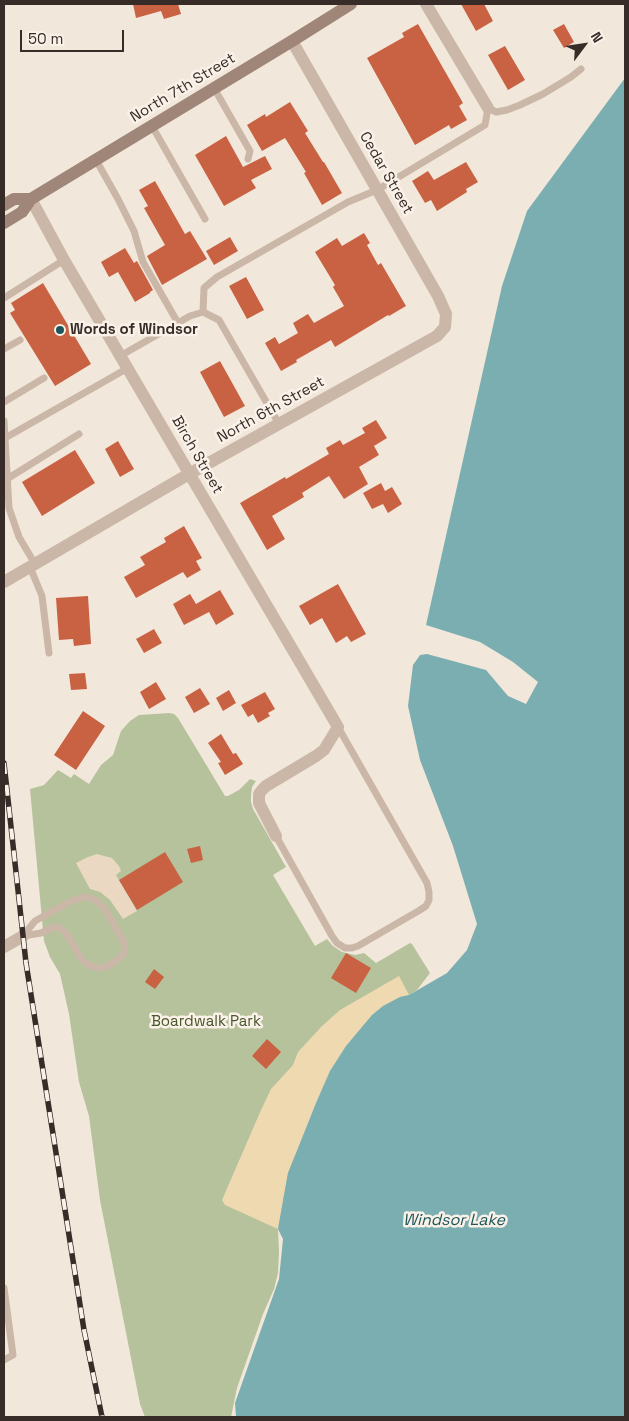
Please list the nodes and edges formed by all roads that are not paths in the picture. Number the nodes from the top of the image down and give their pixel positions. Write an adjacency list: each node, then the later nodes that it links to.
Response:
1 (351, 4): 3 (main road, North 7th Street)
2 (426, 4): 6 (street)
3 (292, 41): 5 (main road, North 7th Street); 10 (street, Cedar Street)
4 (581, 69): 6 (lane)
5 (214, 88): 7 (main road, North 7th Street); 8 (lane)
6 (488, 108): 10 (lane)
7 (152, 126): 9 (main road, North 7th Street); 13 (lane)
8 (248, 159)
9 (96, 160): 11 (main road, North 7th Street); 18 (lane)
10 (377, 190): 17 (lane); 19 (street, Cedar Street)
11 (31, 199): 12 (main road, North 7th Street); 14 (main road, North 7th Street); 15 (street, Birch Street)
12 (4, 205)
13 (205, 218)
14 (4, 223)
15 (64, 260): 16 (lane); 22 (street, Birch Street)
16 (4, 298)
17 (204, 312): 18 (lane); 27 (lane)
18 (178, 323): 22 (lane)
19 (445, 323): 27 (street, North 6th Street)
20 (20, 340): 21 (lane)
21 (4, 349)
22 (120, 356): 23 (street, Birch Street)
23 (128, 368): 29 (lane); 30 (street, Birch Street)
24 (44, 378): 25 (lane)
25 (4, 402)
26 (4, 421): 29 (lane)
27 (279, 424): 30 (street, North 6th Street)
28 (79, 434): 31 (lane)
29 (5, 438): 31 (lane)
30 (190, 474): 32 (street, North 6th Street); 35 (street, Birch Street)
31 (7, 479): 32 (lane)
32 (32, 565): 33 (street, North 6th Street); 34 (lane)
33 (4, 582)
34 (49, 653)
35 (338, 727): 36 (street); 36 (lane)
36 (276, 836)
37 (23, 936): 37 (lane); 38 (street)
38 (4, 947)
39 (4, 1288): 40 (lane)
40 (4, 1360)

